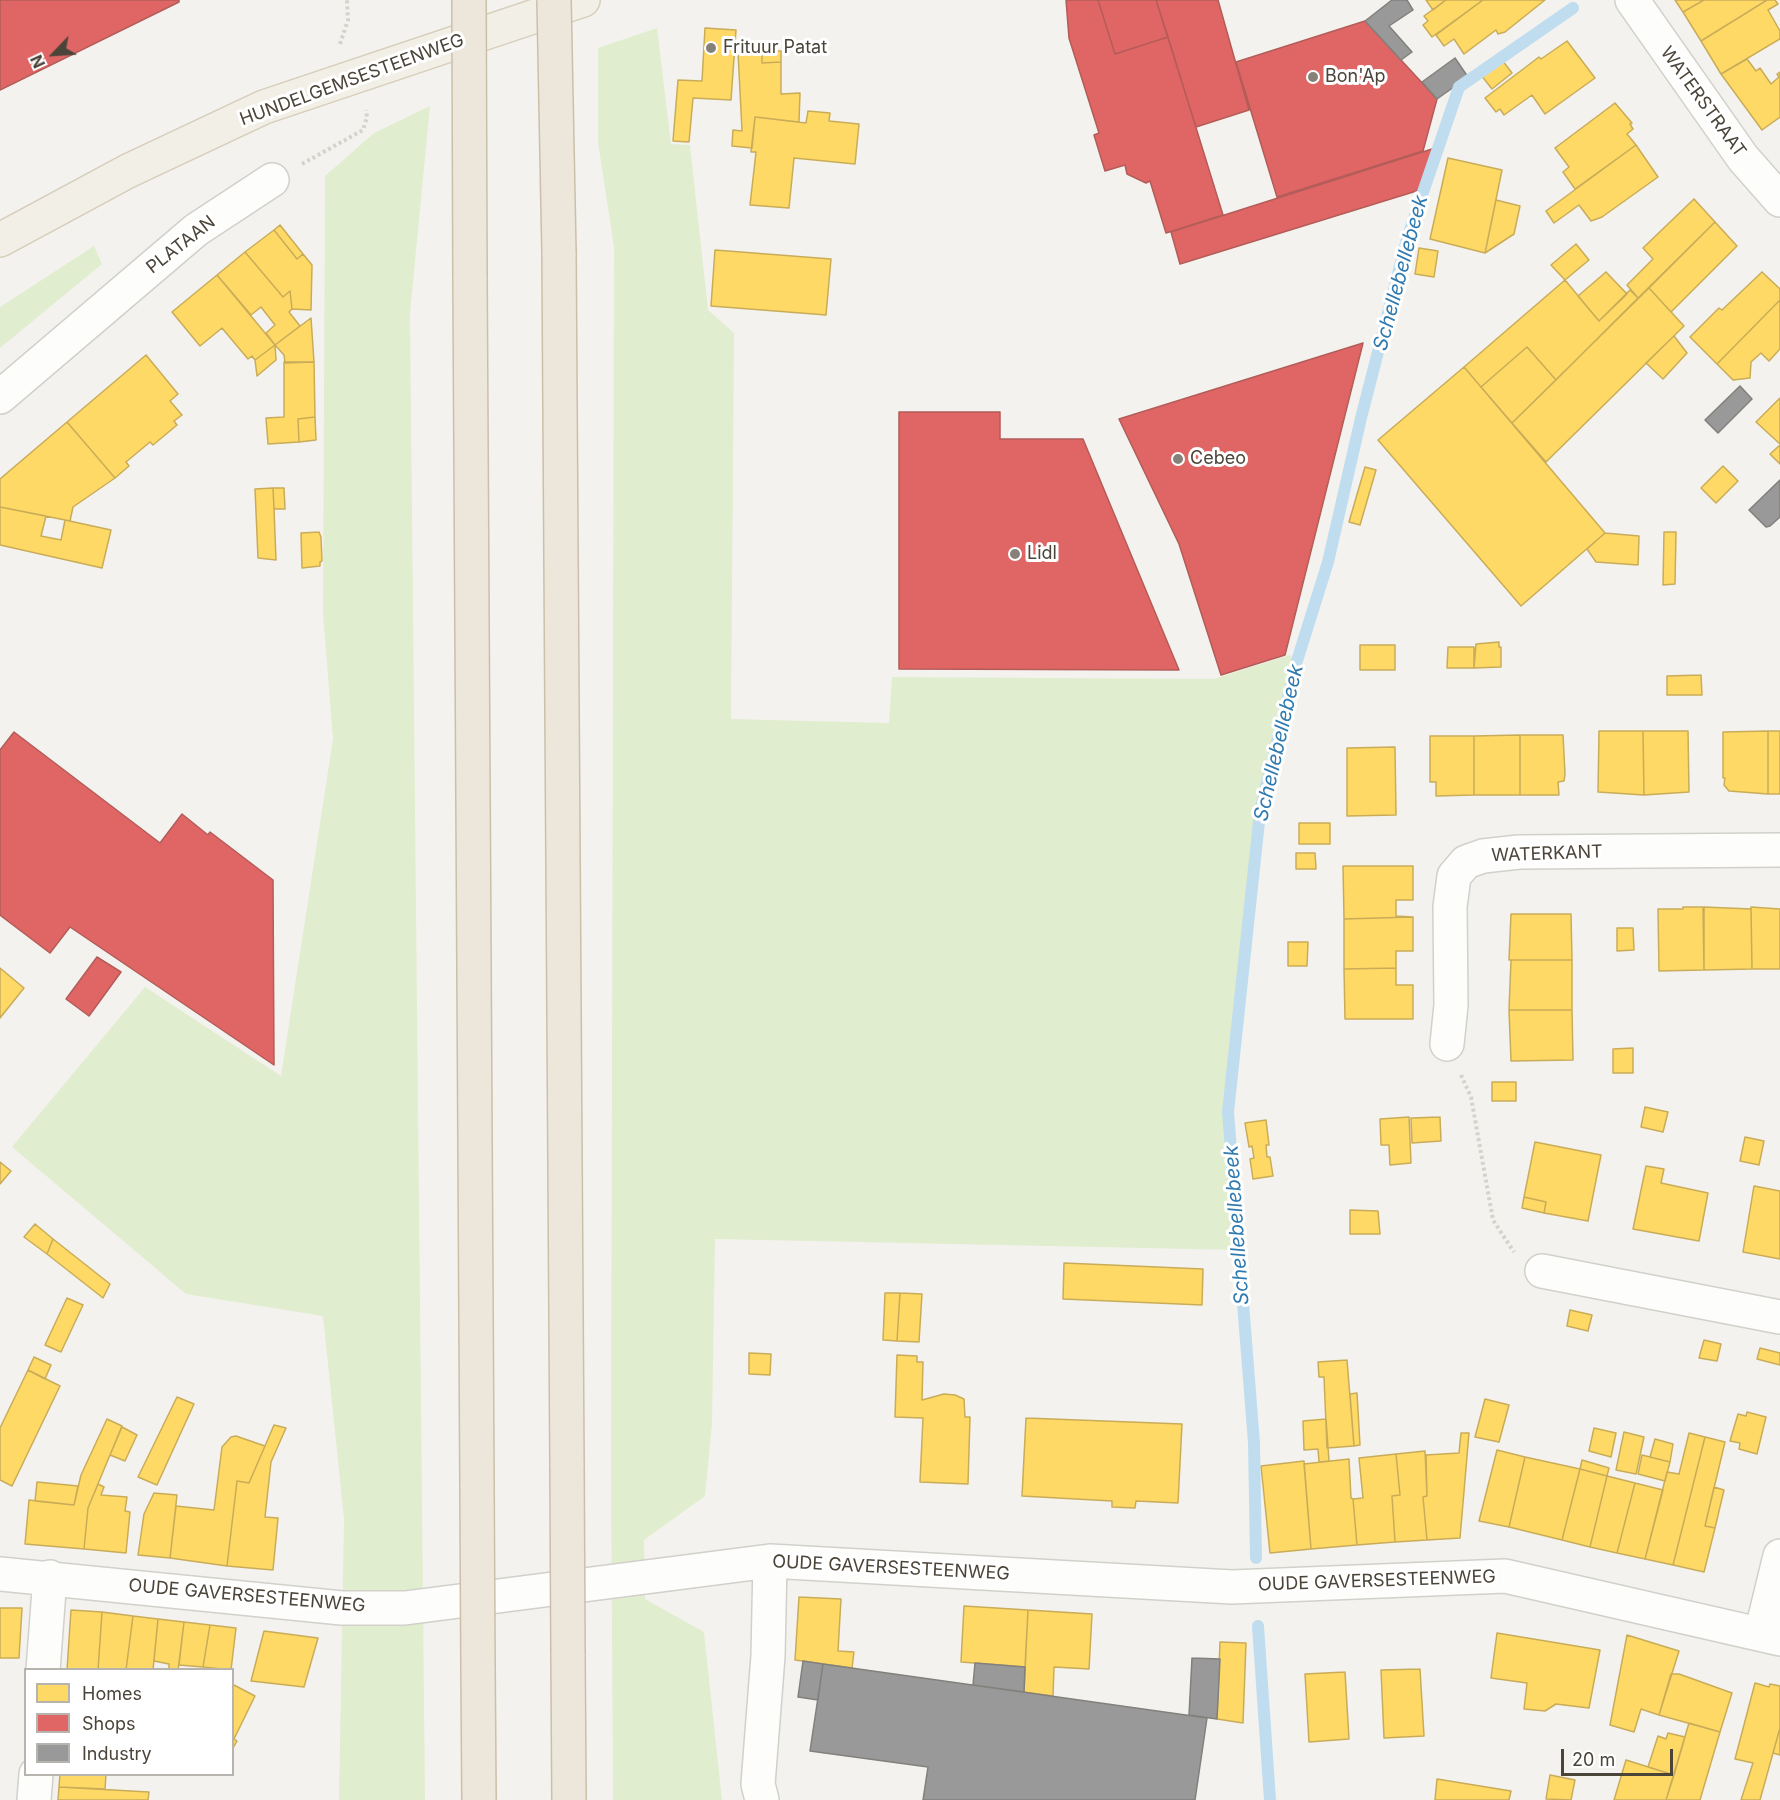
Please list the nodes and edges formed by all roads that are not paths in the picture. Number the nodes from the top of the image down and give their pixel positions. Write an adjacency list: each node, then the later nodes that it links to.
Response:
1 (469, 0): 21 (highway, bridge)
2 (554, 0): 22 (highway, bridge)
3 (583, 0): 7 (main road, HUNDELGEMSESTEENWEG)
4 (1632, 0): 6 (street, WATERSTRAAT)
5 (272, 180): 8 (street, PLATAAN)
6 (1780, 200)
7 (0, 240)
8 (0, 397)
9 (1780, 850): 10 (street, WATERKANT)
10 (1447, 1044)
11 (1542, 1271): 12 (street)
12 (1780, 1317)
13 (1780, 1556): 17 (street)
14 (770, 1561): 16 (street, OUDE GAVERSESTEENWEG); 17 (street, OUDE GAVERSESTEENWEG); 23 (street)
15 (0, 1574): 16 (street, OUDE GAVERSESTEENWEG)
16 (50, 1577): 18 (street)
17 (1771, 1637)
18 (43, 1668)
19 (36, 1776): 20 (street)
20 (34, 1800)
21 (479, 1800)
22 (569, 1800)
23 (762, 1800)

